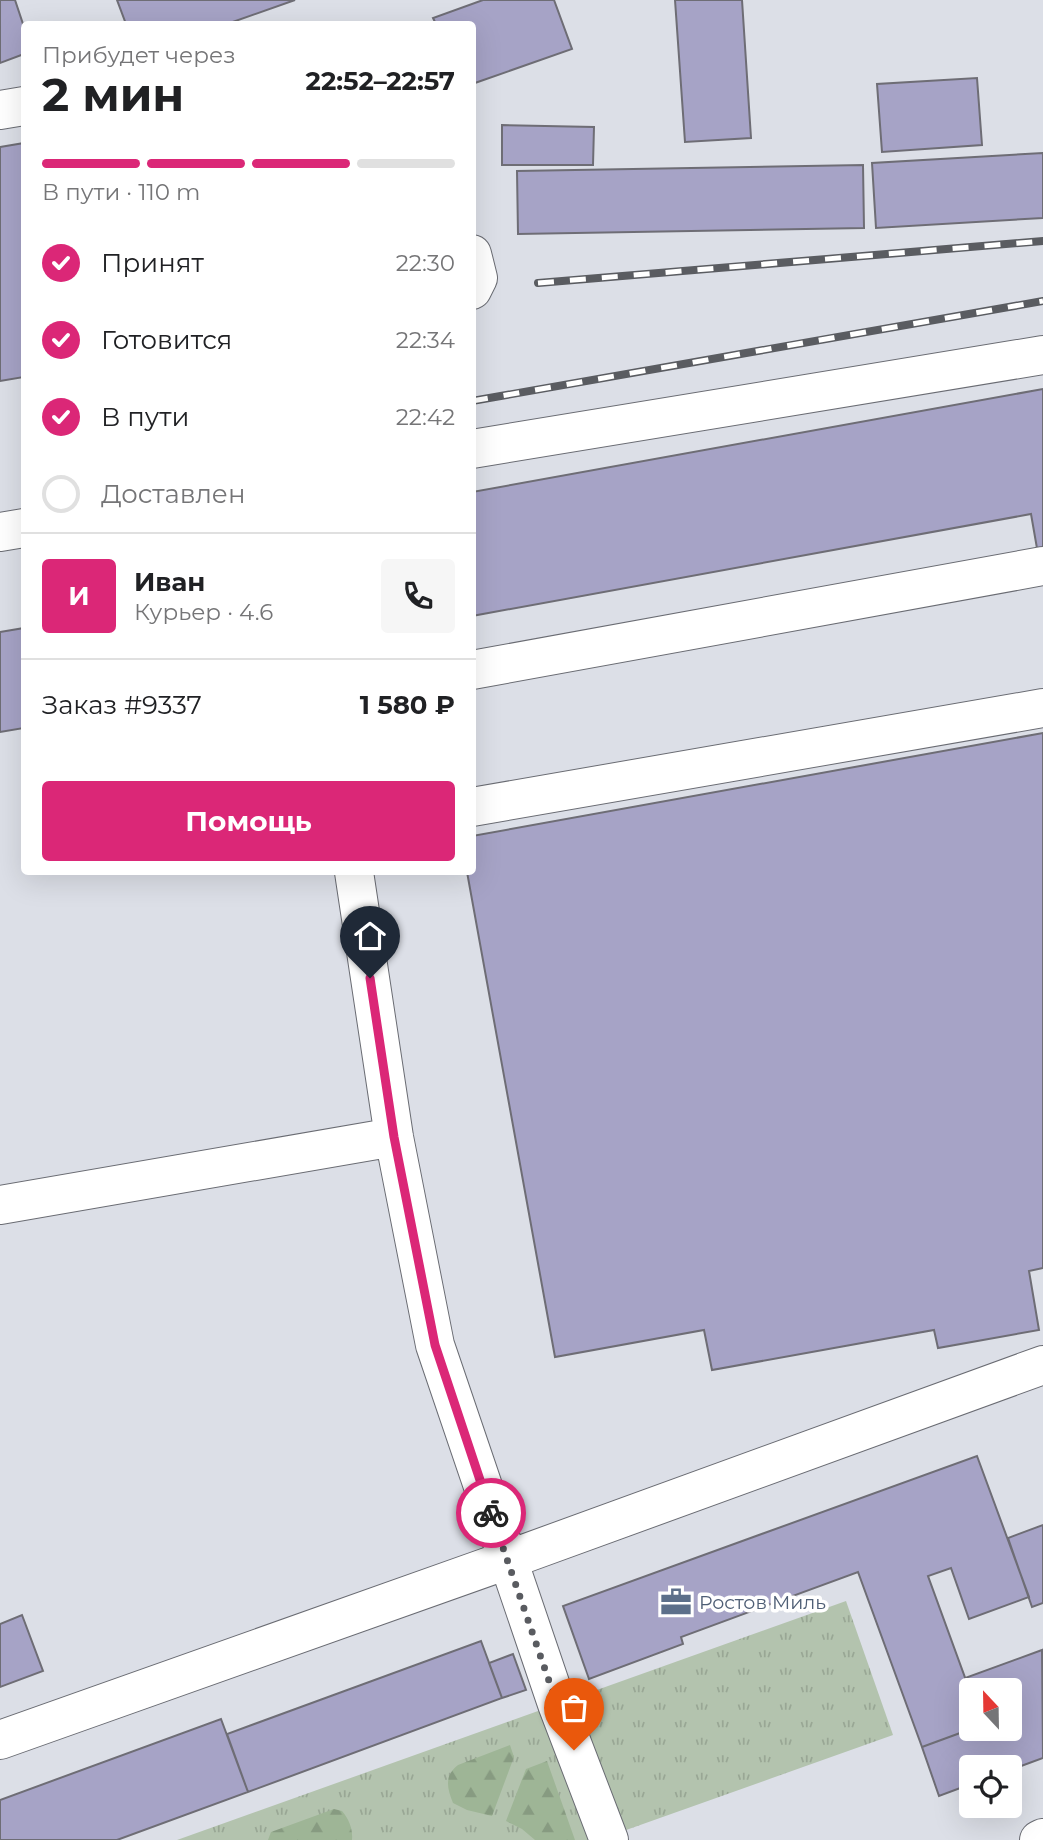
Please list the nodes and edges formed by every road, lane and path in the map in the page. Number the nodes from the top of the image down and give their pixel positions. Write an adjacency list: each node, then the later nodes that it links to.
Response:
1 (21, 106): 2 (lane)
2 (0, 110)
3 (1043, 355): 4 (lane)
4 (476, 448)
5 (21, 528): 6 (lane)
6 (0, 532)
7 (1043, 566): 8 (lane)
8 (476, 669)
9 (1043, 708): 10 (lane)
10 (476, 806)
11 (354, 875): 12 (lane)
12 (394, 1137): 13 (lane); 15 (lane)
13 (0, 1205)
14 (1043, 1365): 15 (lane)
15 (507, 1560): 16 (lane); 17 (lane)
16 (0, 1740)
17 (609, 1840)

